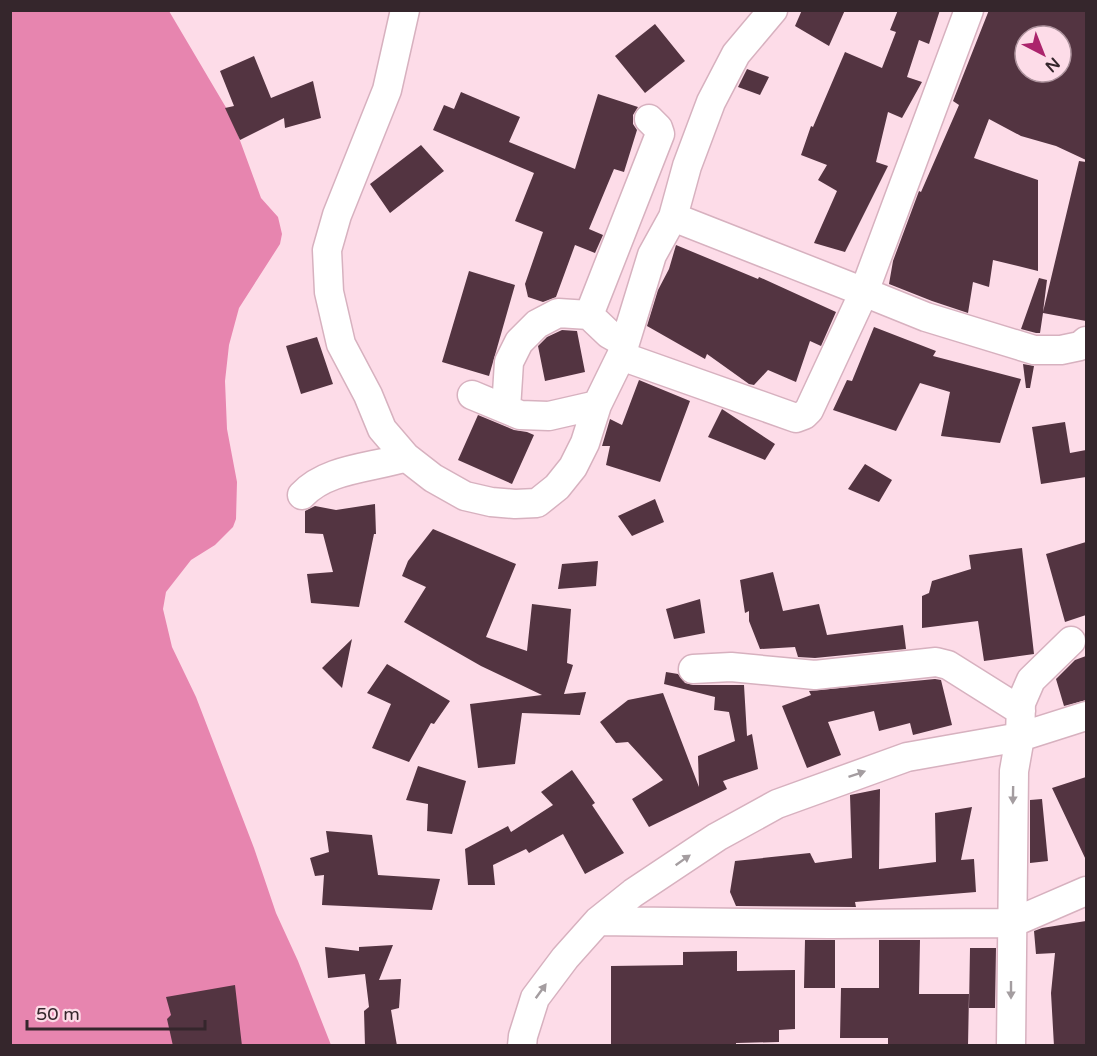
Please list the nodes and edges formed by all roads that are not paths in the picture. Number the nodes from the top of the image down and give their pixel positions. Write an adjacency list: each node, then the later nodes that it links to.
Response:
1 (405, 10): 13 (street)
2 (773, 10): 5 (street)
3 (969, 10): 6 (street)
4 (649, 119): 7 (street)
5 (673, 217): 6 (street); 9 (street)
6 (864, 292): 8 (street); 9 (street)
7 (589, 315): 9 (street); 12 (street)
8 (1086, 341)
9 (623, 349): 11 (street)
10 (472, 395): 12 (street)
11 (597, 405): 12 (street); 13 (street)
12 (506, 409)
13 (406, 457): 14 (street)
14 (302, 495)
15 (1071, 640): 18 (street)
16 (693, 669): 18 (street)
17 (1086, 716): 18 (street)
18 (1020, 724): 20 (street, one-way to 18); 21 (street, one-way to 21)
19 (1086, 891): 21 (street)
20 (598, 921): 21 (street); 22 (street, one-way to 20)
21 (1012, 923): 23 (street, one-way to 23)
22 (522, 1046)
23 (1011, 1046)

